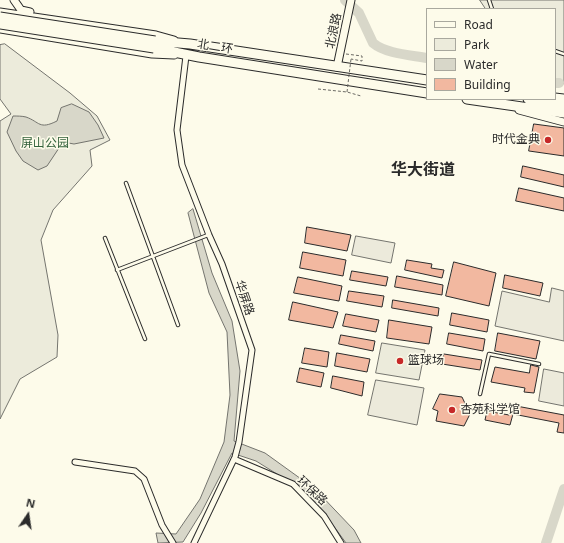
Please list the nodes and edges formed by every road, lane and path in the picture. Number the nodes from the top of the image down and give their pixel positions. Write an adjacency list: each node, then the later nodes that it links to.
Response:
1 (14, 0): 6 (main road)
2 (351, 0): 15 (main road, 北浪路)
3 (0, 12): 5 (main road)
4 (0, 17): 11 (highway, 北二环, bridge)
5 (40, 17): 6 (main road); 9 (main road)
6 (73, 23): 10 (main road)
7 (0, 24): 11 (highway, 北二环, bridge)
8 (2, 31): 9 (main road)
9 (38, 36): 13 (main road)
10 (190, 44): 11 (highway, 北二环); 15 (highway, 北二环)
11 (154, 45): 14 (highway, 北二环)
12 (346, 54): 18 (path, bridge)
13 (186, 56): 14 (main road); 28 (street, 华屏路)
14 (199, 57): 19 (highway, 北二环)
15 (337, 67): 16 (highway, 北二环)
16 (426, 80)
17 (318, 89): 18 (path)
18 (347, 92): 20 (path)
19 (426, 93)
20 (361, 96)
21 (473, 100): 23 (highway)
22 (529, 102): 23 (highway); 24 (highway); 25 (highway)
23 (496, 104): 26 (main road)
24 (564, 105)
25 (564, 113)
26 (564, 122)
27 (126, 183): 30 (lane)
28 (209, 235): 30 (lane); 36 (street, 华屏路)
29 (105, 238): 31 (lane)
30 (153, 256): 31 (lane); 32 (lane)
31 (117, 270): 33 (lane)
32 (178, 325)
33 (145, 340)
34 (539, 364): 35 (lane)
35 (480, 394)
36 (235, 458): 39 (street, 华屏路); 40 (street, 环保路)
37 (75, 462): 38 (street)
38 (174, 543)
39 (194, 543)
40 (340, 543)

